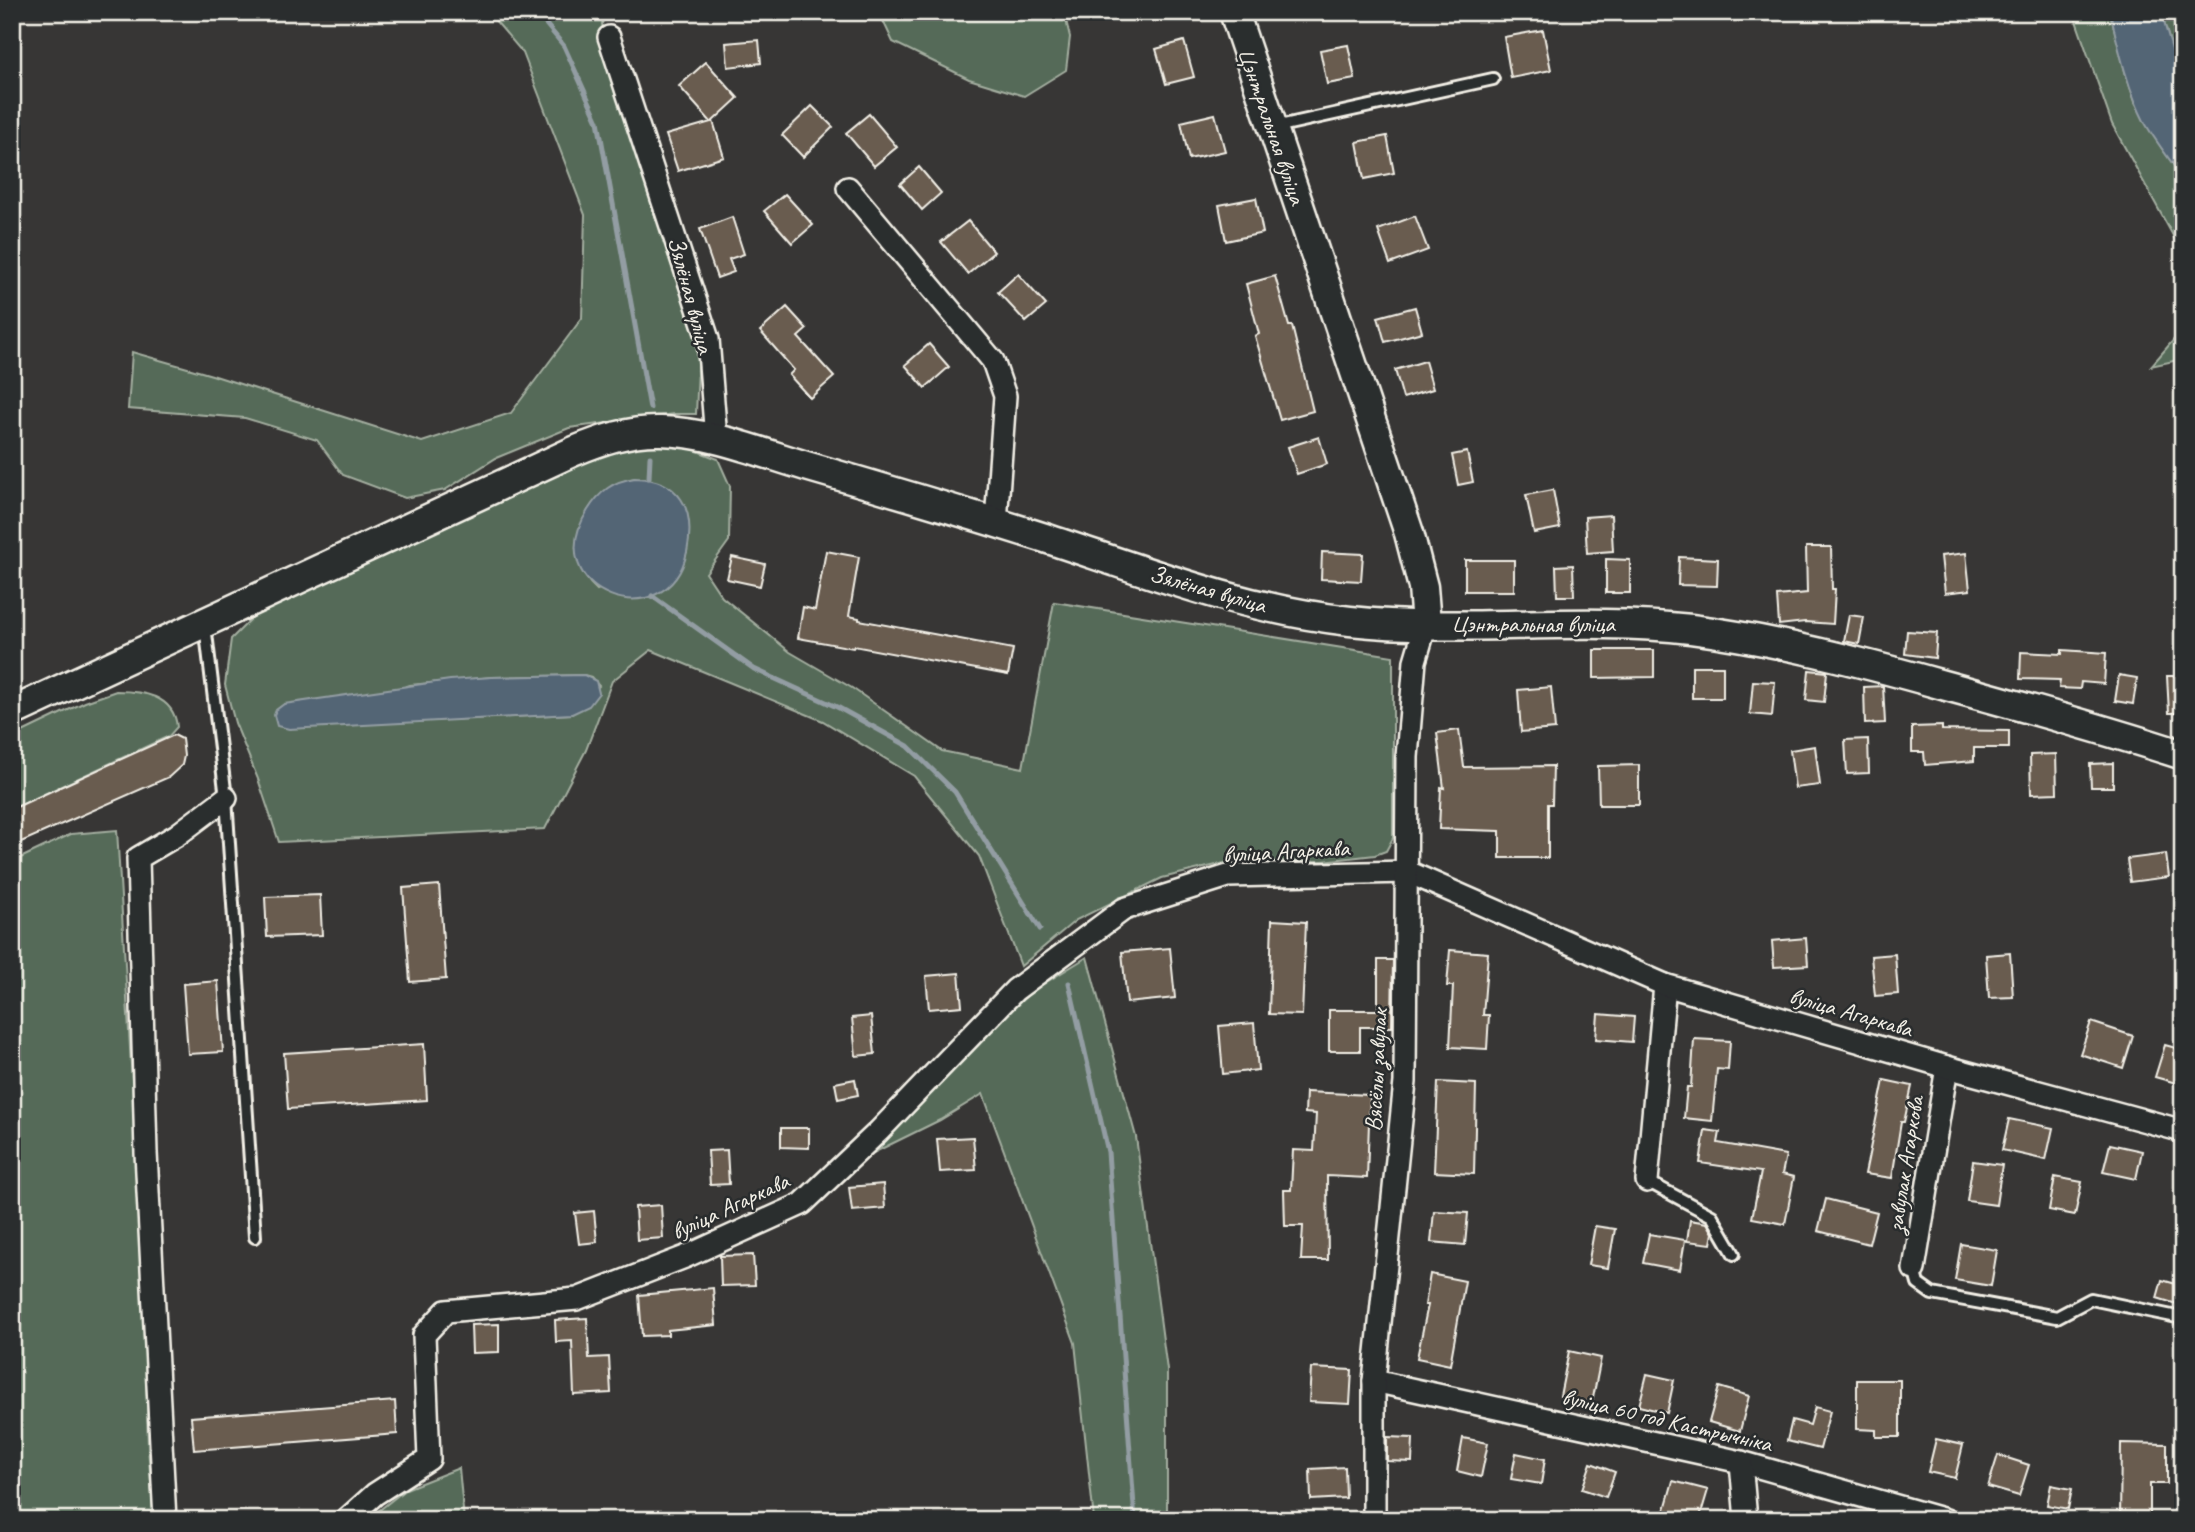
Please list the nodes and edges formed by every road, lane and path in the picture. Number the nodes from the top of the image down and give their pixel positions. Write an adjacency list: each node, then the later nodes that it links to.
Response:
1 (1234, 12): 4 (street, Цэнтральная вуліца)
2 (609, 37): 6 (street, Зялёная вуліца)
3 (1493, 79): 4 (lane)
4 (1273, 128): 9 (street, Цэнтральная вуліца)
5 (848, 188): 7 (street)
6 (716, 439): 7 (street, Зялёная вуліца); 8 (street)
7 (996, 522): 9 (street, Зялёная вуліца)
8 (204, 623): 10 (street); 12 (lane)
9 (1426, 624): 11 (street, Цэнтральная вуліца); 13 (street, Вясёлы завулак)
10 (12, 712)
11 (2183, 755)
12 (226, 798): 18 (lane); 24 (street)
13 (1408, 872): 14 (street, вуліца Агаркава); 22 (street, Вясёлы завулак); 25 (street, вуліца Агаркава)
14 (1665, 985): 15 (street, вуліца Агаркава); 17 (street)
15 (1947, 1067): 16 (street, вуліца Агаркава); 20 (street, завулак Агаркова)
16 (2183, 1131)
17 (1647, 1181): 19 (lane)
18 (255, 1237)
19 (1734, 1254)
20 (1914, 1269): 21 (lane)
21 (2183, 1321)
22 (1374, 1381): 23 (street, вуліца 60 год Кастрычніка); 26 (street, Вясёлы завулак)
23 (1741, 1462): 27 (street); 28 (street, вуліца 60 год Кастрычніка)
24 (164, 1520)
25 (346, 1520)
26 (1374, 1520)
27 (1746, 1520)
28 (1946, 1520)

